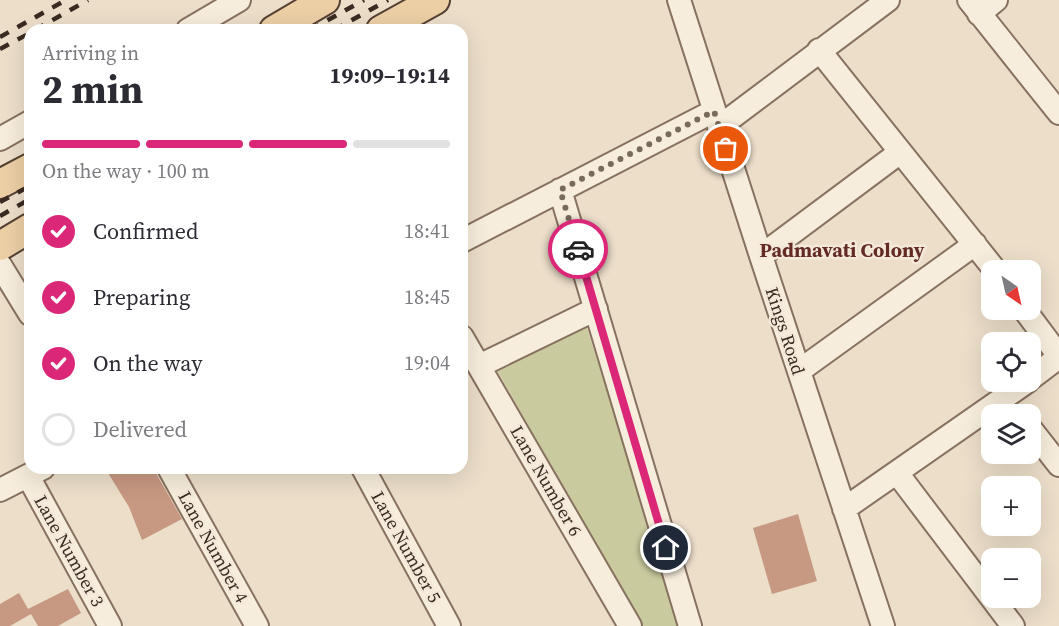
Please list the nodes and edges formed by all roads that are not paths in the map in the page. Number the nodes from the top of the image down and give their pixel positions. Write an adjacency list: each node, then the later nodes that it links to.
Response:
1 (239, 0): 7 (street)
2 (325, 0): 8 (main road)
3 (435, 0): 9 (main road)
4 (680, 0): 12 (street, Kings Road)
5 (888, 0): 10 (street)
6 (981, 4): 11 (street)
7 (198, 24)
8 (284, 24)
9 (392, 24)
10 (819, 50): 12 (street); 15 (street)
11 (1059, 113)
12 (716, 119): 18 (street); 23 (street, Kings Road)
13 (24, 125): 14 (street)
14 (0, 139)
15 (899, 153): 21 (street); 23 (street)
16 (24, 171): 17 (main road)
17 (0, 184)
18 (560, 190): 20 (street); 27 (street)
19 (24, 232): 22 (main road)
20 (468, 239)
21 (975, 244): 24 (street); 32 (street)
22 (0, 246)
23 (761, 256): 32 (street, Kings Road)
24 (987, 260)
25 (0, 265): 26 (street)
26 (24, 304)
27 (596, 309): 31 (street); 48 (street)
28 (1032, 320): 30 (street)
29 (468, 347): 31 (street, Lane Number 6)
30 (1059, 357): 33 (street)
31 (479, 366): 47 (street, Lane Number 6)
32 (799, 371): 43 (street, Kings Road)
33 (1041, 371)
34 (981, 424): 37 (street)
35 (1041, 442): 36 (street)
36 (1059, 465)
37 (897, 473): 43 (street); 50 (street)
38 (31, 474): 42 (street)
39 (36, 474): 44 (street, Lane Number 3)
40 (172, 474): 45 (street, Lane Number 4)
41 (366, 474): 46 (street, Lane Number 5)
42 (0, 490)
43 (844, 509): 49 (street, Kings Road)
44 (110, 626)
45 (257, 626)
46 (449, 626)
47 (630, 626)
48 (690, 626)
49 (883, 626)
50 (1013, 626)

